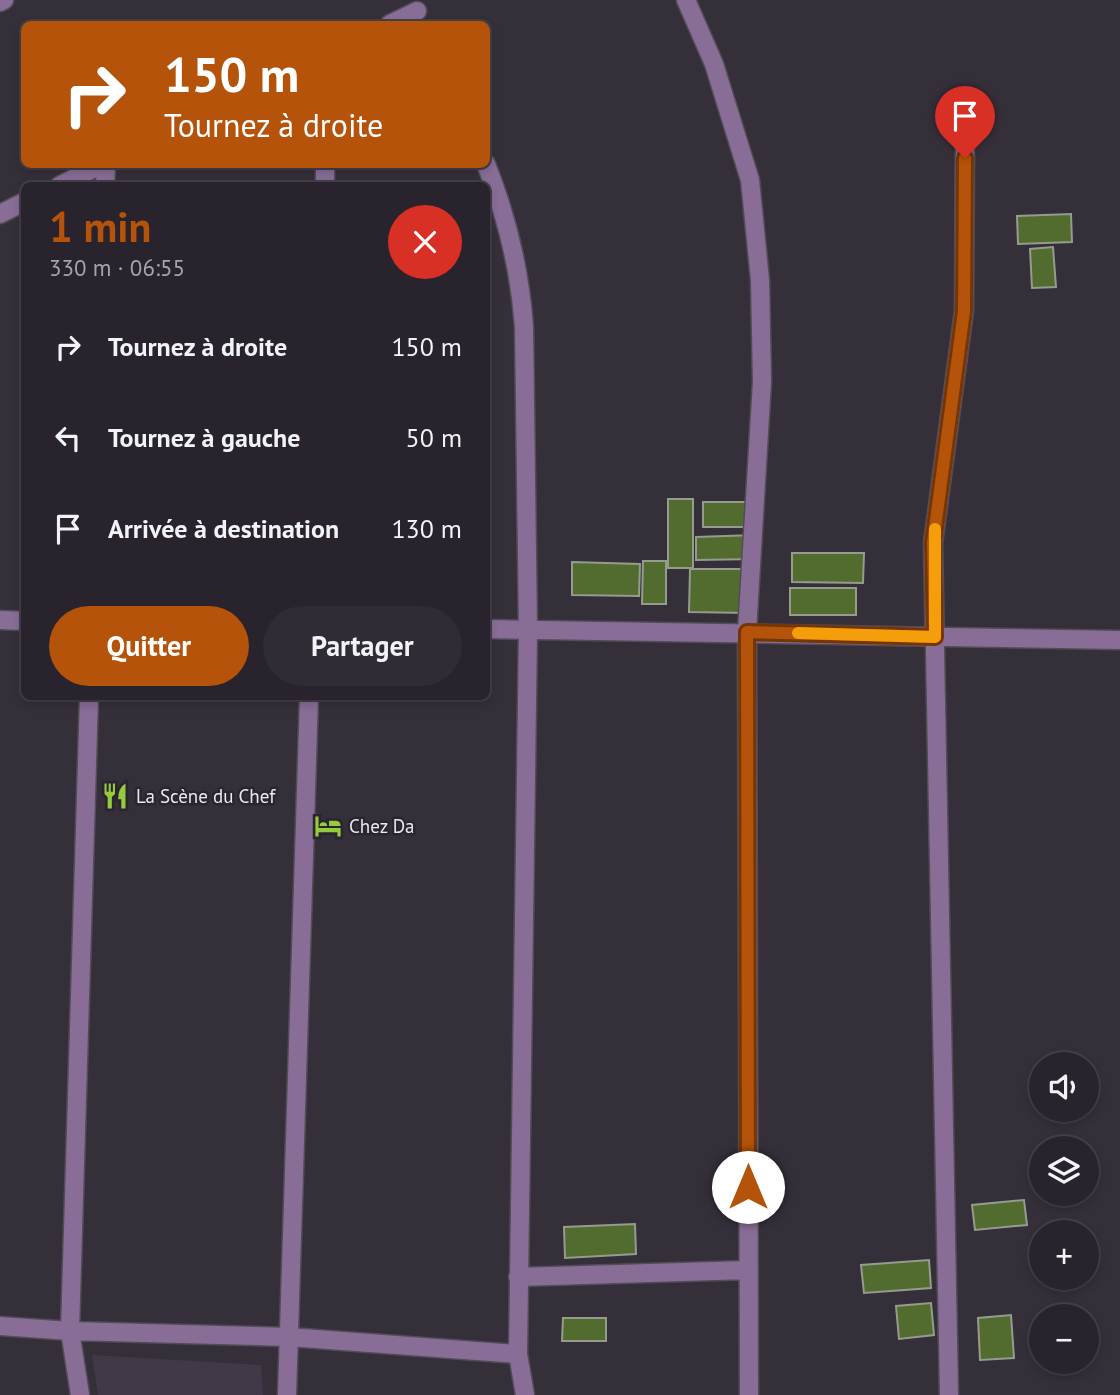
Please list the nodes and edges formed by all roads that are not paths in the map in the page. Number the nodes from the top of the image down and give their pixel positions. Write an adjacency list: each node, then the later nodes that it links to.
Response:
1 (686, 0): 14 (street)
2 (417, 12): 3 (street)
3 (397, 21)
4 (965, 133): 15 (street)
5 (96, 168): 7 (street)
6 (487, 168): 13 (street)
7 (67, 182)
8 (21, 204): 9 (street)
9 (0, 214)
10 (0, 620): 11 (street)
11 (21, 621)
12 (490, 629): 13 (street)
13 (528, 630): 14 (street); 20 (street)
14 (747, 632): 15 (street); 19 (street)
15 (935, 637): 16 (street); 29 (street)
16 (1120, 640)
17 (89, 700): 22 (street)
18 (309, 700): 23 (street)
19 (748, 1270): 20 (street); 28 (street)
20 (518, 1277): 24 (street)
21 (0, 1325): 22 (street)
22 (69, 1331): 23 (street); 25 (street)
23 (289, 1337): 24 (street); 26 (street)
24 (518, 1354): 27 (street)
25 (80, 1395)
26 (287, 1395)
27 (526, 1395)
28 (749, 1395)
29 (949, 1395)

